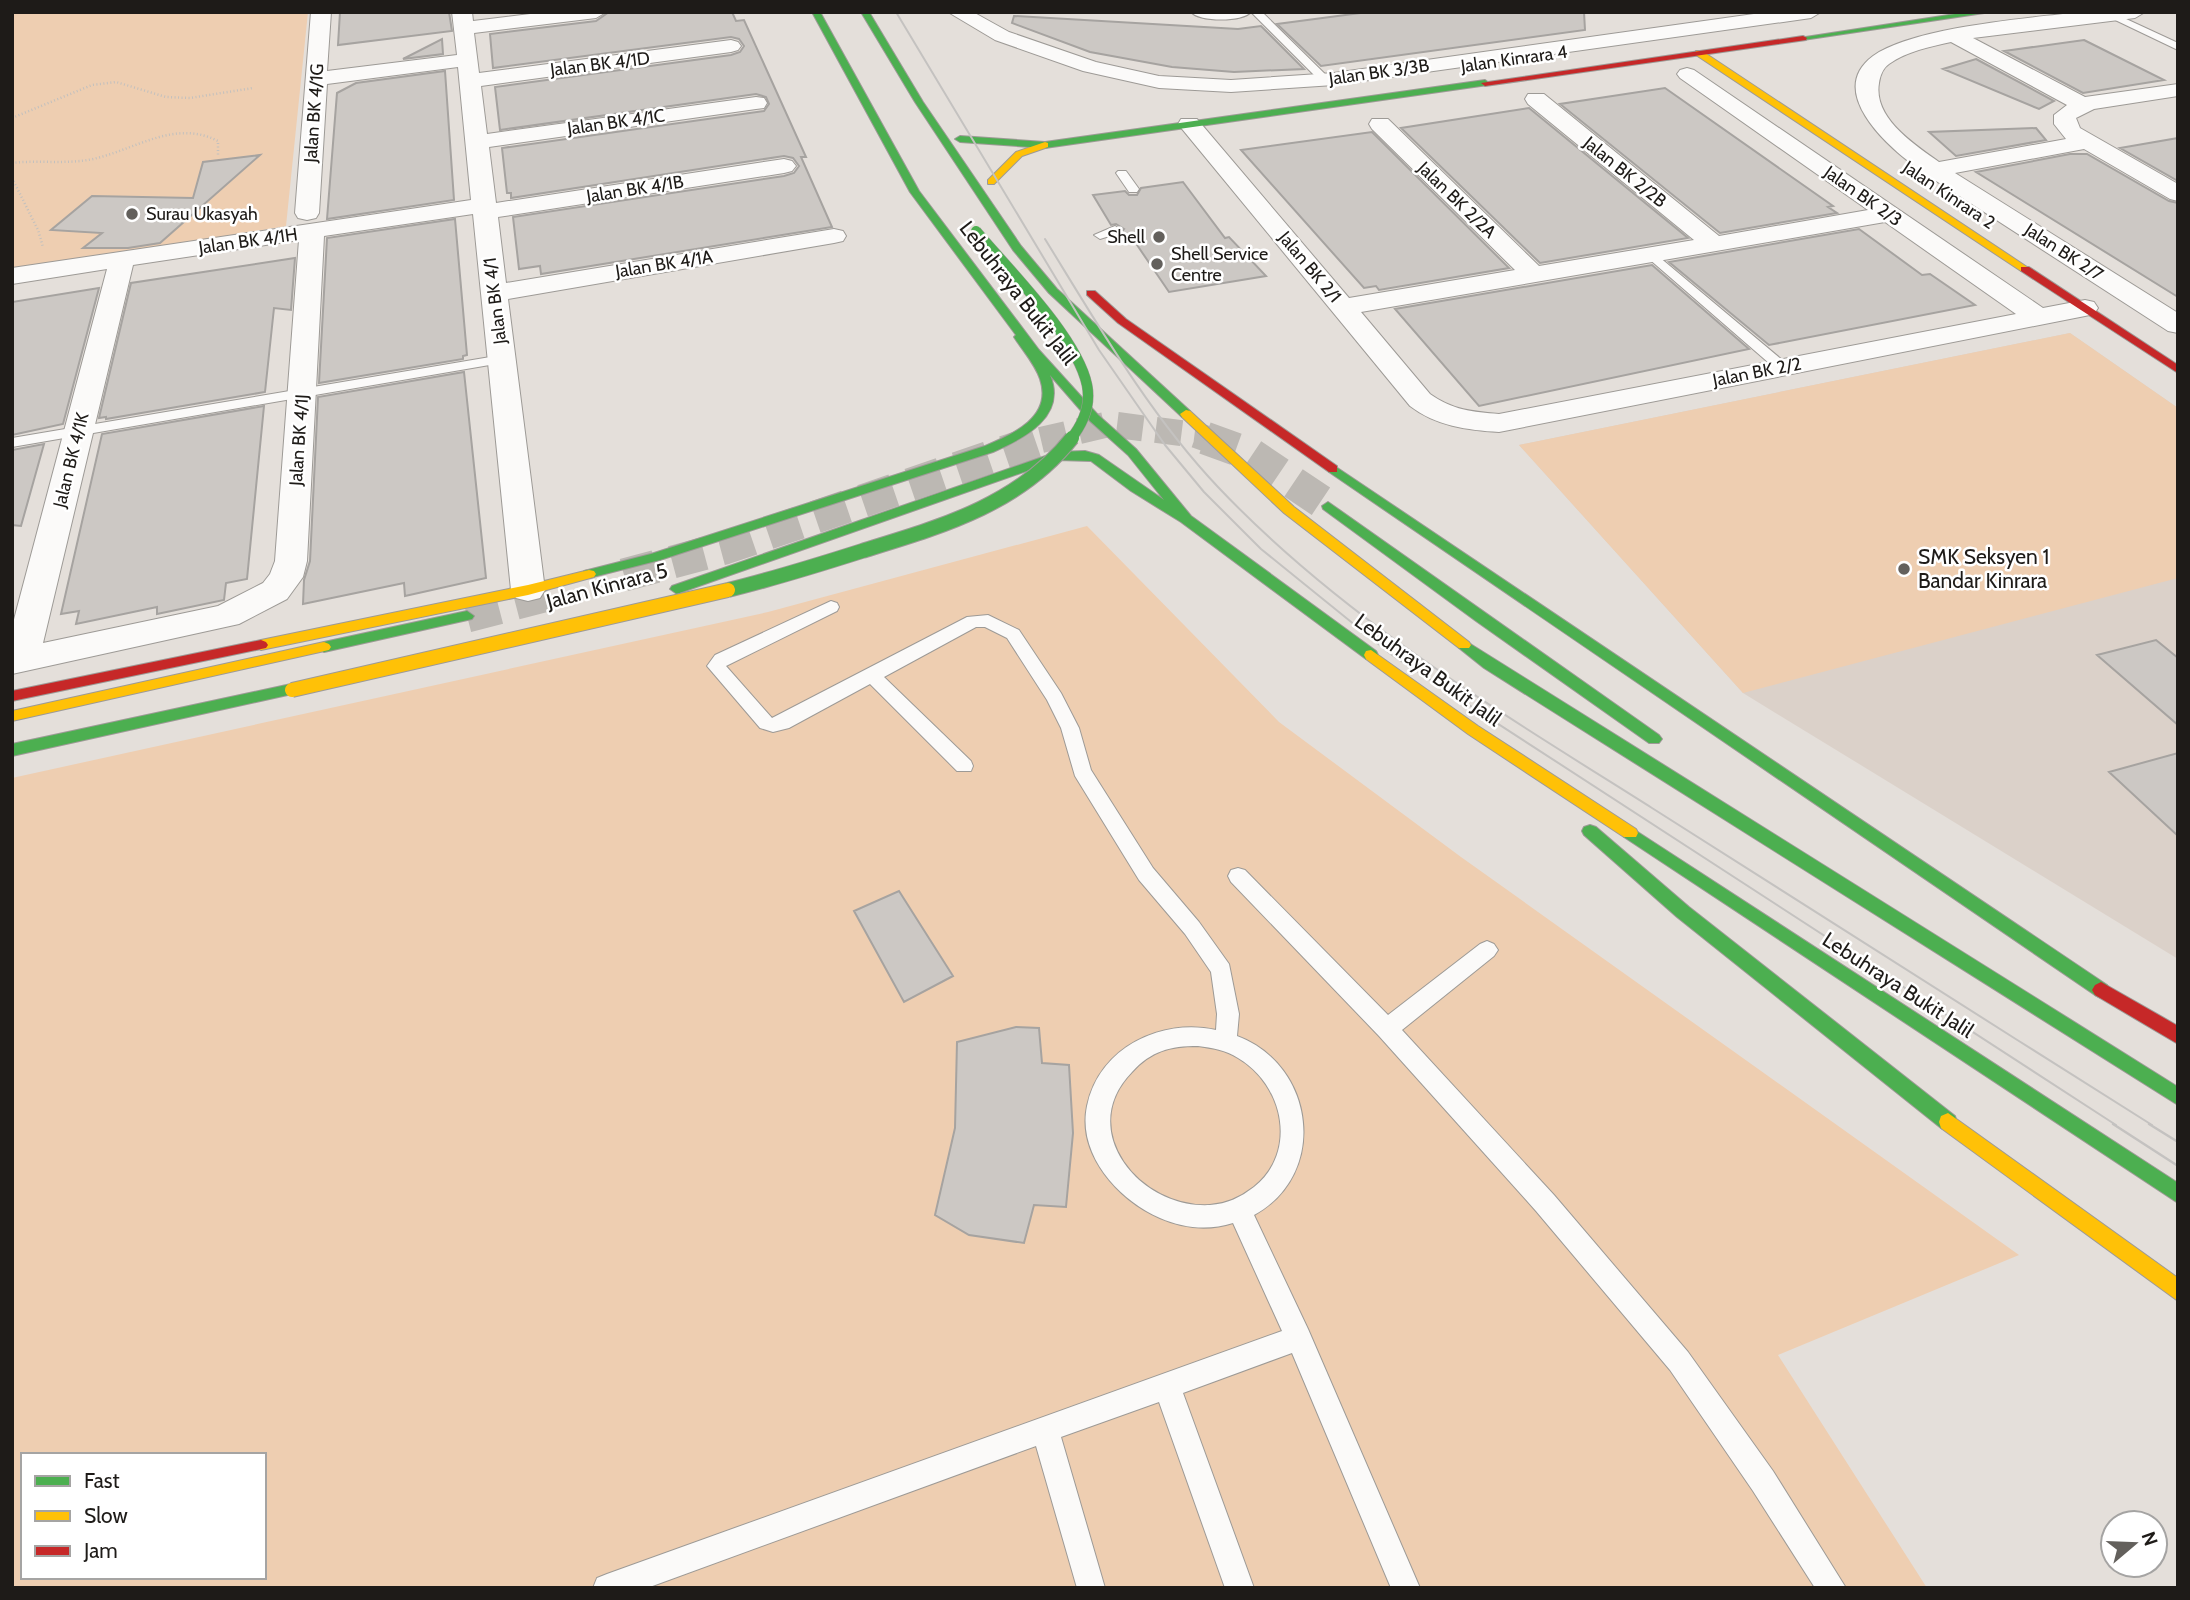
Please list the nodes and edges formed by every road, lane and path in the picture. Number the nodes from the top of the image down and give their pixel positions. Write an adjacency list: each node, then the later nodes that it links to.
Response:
1 (321, 12): 23 (street, Jalan BK 4/1G)
2 (596, 12): 14 (street)
3 (816, 12): 66 (main road, Lebuhraya Bukit Jalil)
4 (865, 12): 22 (main road, Lebuhraya Bukit Jalil)
5 (958, 12): 24 (street, Jalan BK 3/3B)
6 (1200, 12): 7 (street)
7 (1241, 12)
8 (1256, 12): 24 (lane)
9 (1811, 12): 13 (street, Jalan BK 3/3B)
10 (2135, 12): 12 (street, Jalan BK 2/7)
11 (1981, 13): 20 (main road, Jalan Kinrara 4)
12 (2112, 15): 16 (street, Jalan BK 2/7); 19 (lane)
13 (1755, 16): 17 (street, Jalan BK 3/3B)
14 (463, 20): 21 (street, Jalan BK 4/1)
15 (1601, 25): 17 (street)
16 (1954, 36): 30 (street); 42 (street, Jalan BK 2/7)
17 (1620, 38): 24 (street, Jalan BK 3/3B)
18 (731, 46): 21 (street, Jalan BK 4/1D)
19 (2178, 47)
20 (1693, 63): 32 (main road, Jalan Kinrara 4); 45 (main road, Jalan Kinrara 2); 49 (street, Jalan BK 2/3)
21 (469, 70): 23 (street, Jalan BK 4/1D); 36 (street, Jalan BK 4/1)
22 (903, 75): 29 (main road, Lebuhraya Bukit Jalil); 35 (main road)
23 (317, 79): 50 (street, Jalan BK 4/1G)
24 (1325, 80)
25 (253, 88): 31 (path)
26 (2178, 90): 30 (street)
27 (1536, 99): 55 (street, Jalan BK 2/2B)
28 (756, 103): 36 (street, Jalan BK 4/1C)
29 (919, 103): 34 (main road); 91 (main road, Lebuhraya Bukit Jalil)
30 (2083, 105): 37 (street)
31 (12, 118)
32 (1189, 124): 38 (main road, Jalan Kinrara 4); 62 (street, Jalan BK 2/1)
33 (1380, 124): 59 (street, Jalan BK 2/2A)
34 (919, 133)
35 (960, 139): 38 (main road, Jalan Kinrara 4); 38 (main road, Jalan Kinrara 4)
36 (477, 142): 48 (street, Jalan BK 4/1)
37 (2086, 142): 42 (street); 47 (street)
38 (1045, 145)
39 (218, 156): 40 (path)
40 (12, 163)
41 (784, 166): 48 (street, Jalan BK 4/1B)
42 (1935, 169): 45 (street); 65 (street, Jalan BK 2/7)
43 (1122, 173): 46 (lane)
44 (12, 178): 58 (path)
45 (1888, 178): 63 (main road, Jalan Kinrara 2)
46 (1133, 190)
47 (2178, 194)
48 (484, 208): 50 (street, Jalan BK 4/1H); 61 (street, Jalan BK 4/1)
49 (1890, 214): 55 (street); 64 (street, Jalan BK 2/3)
50 (309, 222): 57 (street, Jalan BK 4/1H); 70 (street, Jalan BK 4/1J)
51 (973, 225): 81 (main road, bridge)
52 (1115, 230): 53 (lane)
53 (1100, 235)
54 (834, 236): 61 (street, Jalan BK 4/1A)
55 (1714, 244): 56 (street)
56 (1652, 255): 59 (street); 68 (lane)
57 (122, 260): 58 (street, Jalan BK 4/1H); 72 (street, Jalan BK 4/1K)
58 (22, 274)
59 (1534, 275): 62 (street)
60 (1082, 285): 93 (main road)
61 (494, 293): 67 (street, Jalan BK 4/1)
62 (1345, 307): 71 (street, Jalan BK 2/1)
63 (2085, 308): 64 (street, Jalan BK 2/2); 69 (main road, Jalan Kinrara 2)
64 (2038, 317): 68 (street, Jalan BK 2/2)
65 (2176, 322)
66 (1013, 324): 75 (main road, Lebuhraya Bukit Jalil); 76 (main road, Jalan Kinrara 5)
67 (502, 359): 70 (lane); 76 (street, Jalan BK 4/1)
68 (1782, 367): 71 (street, Jalan BK 2/2)
69 (2178, 370)
70 (302, 393): 72 (lane); 79 (street, Jalan BK 4/1J)
71 (1431, 409)
72 (78, 432): 73 (lane); 79 (street, Jalan BK 4/1K)
73 (12, 443)
74 (1328, 506): 85 (main road)
75 (1186, 519): 81 (main road, Jalan Kinrara 5); 84 (main road, Lebuhraya Bukit Jalil)
76 (528, 590): 82 (main road, Jalan Kinrara 5)
77 (831, 607): 80 (lane)
78 (467, 616): 83 (main road)
79 (17, 661)
80 (872, 676): 87 (lane); 94 (lane)
81 (292, 690): 86 (main road, Jalan Kinrara 5)
82 (12, 696)
83 (12, 716)
84 (1473, 730): 96 (main road, Lebuhraya Bukit Jalil); 98 (main road)
85 (1663, 745)
86 (12, 750)
87 (964, 766)
88 (1238, 876): 92 (lane)
89 (1916, 911): 91 (main road)
90 (1487, 950): 92 (lane)
91 (2031, 1002): 95 (main road, Lebuhraya Bukit Jalil)
92 (1387, 1029): 106 (lane)
93 (2178, 1036)
94 (1226, 1041): 97 (lane); 97 (lane)
95 (2178, 1097)
96 (2178, 1194)
97 (1239, 1210): 99 (lane)
98 (2178, 1291)
99 (1299, 1338): 100 (lane); 105 (lane)
100 (1167, 1386): 101 (lane); 104 (lane)
101 (1045, 1429): 102 (lane); 103 (lane)
102 (607, 1588)
103 (1091, 1588)
104 (1240, 1588)
105 (1406, 1588)
106 (1832, 1588)

